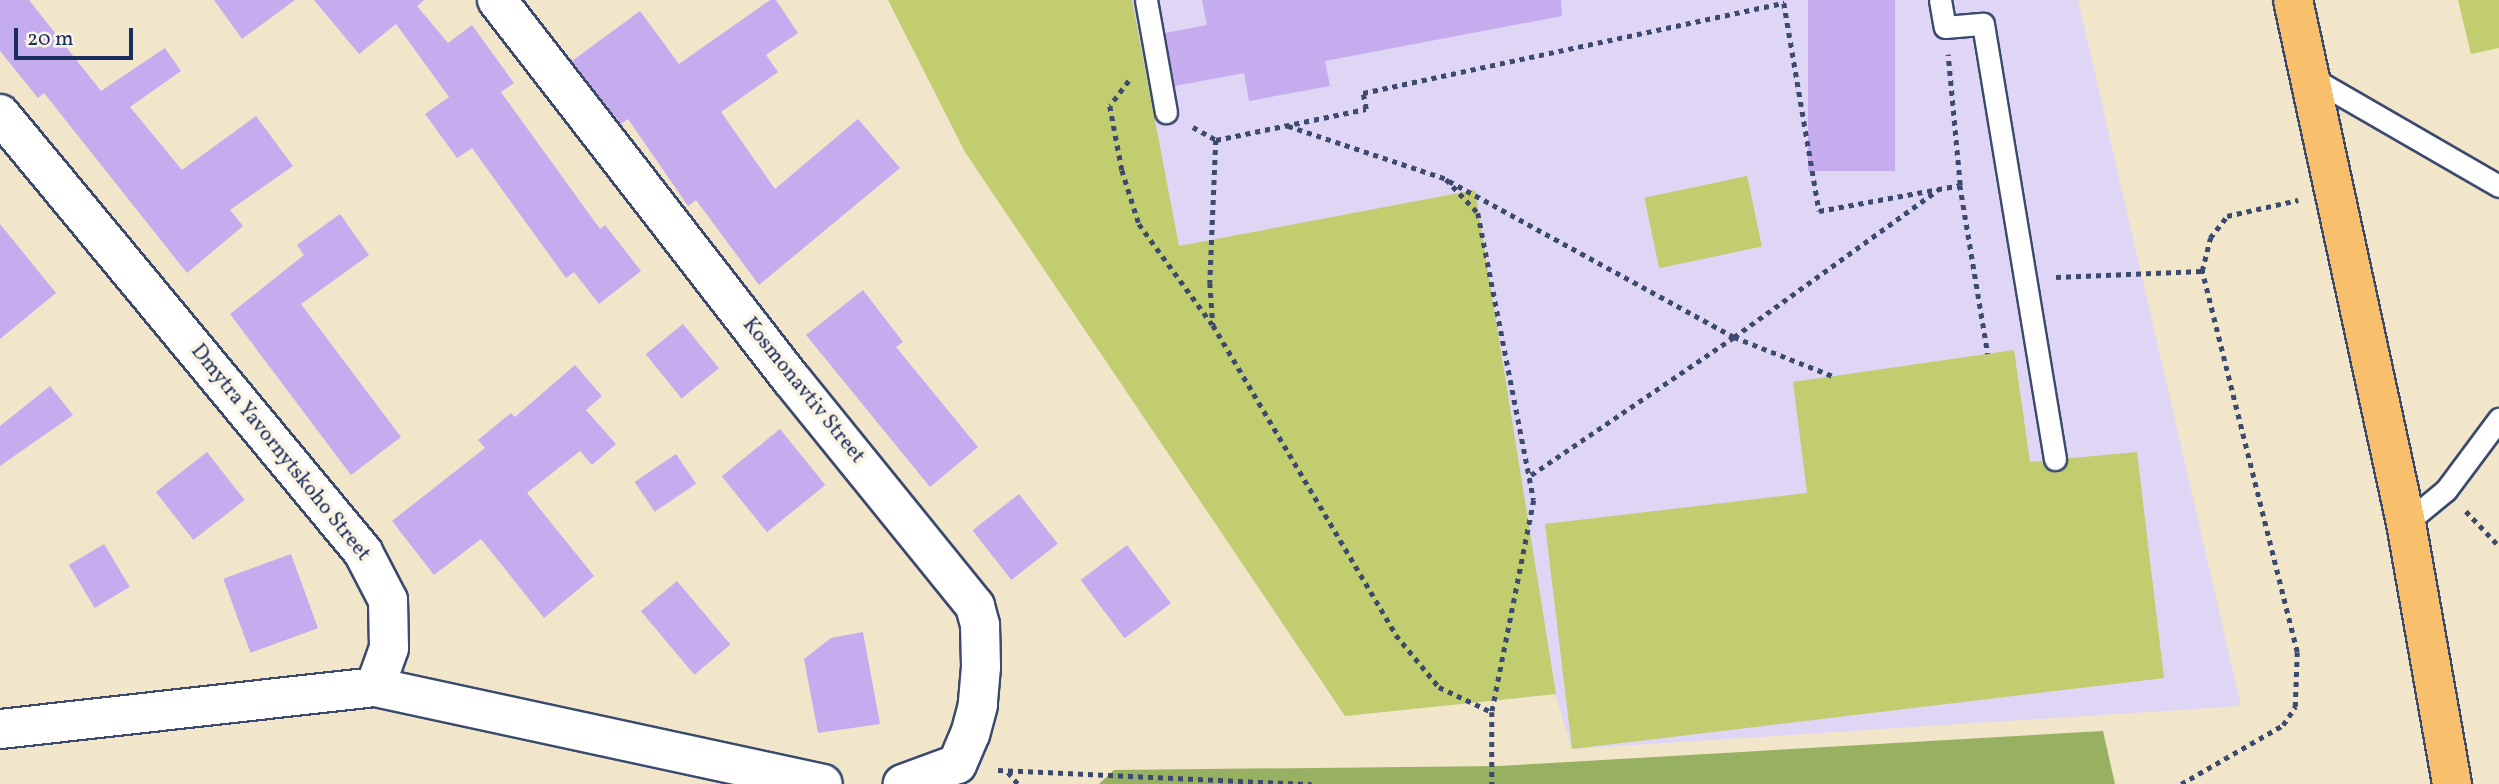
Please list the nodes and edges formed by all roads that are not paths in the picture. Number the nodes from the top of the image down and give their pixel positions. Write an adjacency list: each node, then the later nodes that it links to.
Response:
1 (497, 0): 15 (street, Kosmonavtiv Street)
2 (1146, 0): 6 (lane)
3 (1940, 0): 10 (lane)
4 (2293, 0): 5 (highway)
5 (2310, 77): 8 (lane); 11 (highway)
6 (1166, 112)
7 (0, 114): 12 (street, Dmytra Yavornytskoho Street)
8 (2499, 186)
9 (2499, 419): 11 (lane)
10 (2055, 459)
11 (2406, 523): 16 (highway)
12 (375, 687): 13 (street); 14 (street)
13 (0, 729)
14 (823, 784)
15 (903, 784)
16 (2452, 784)

